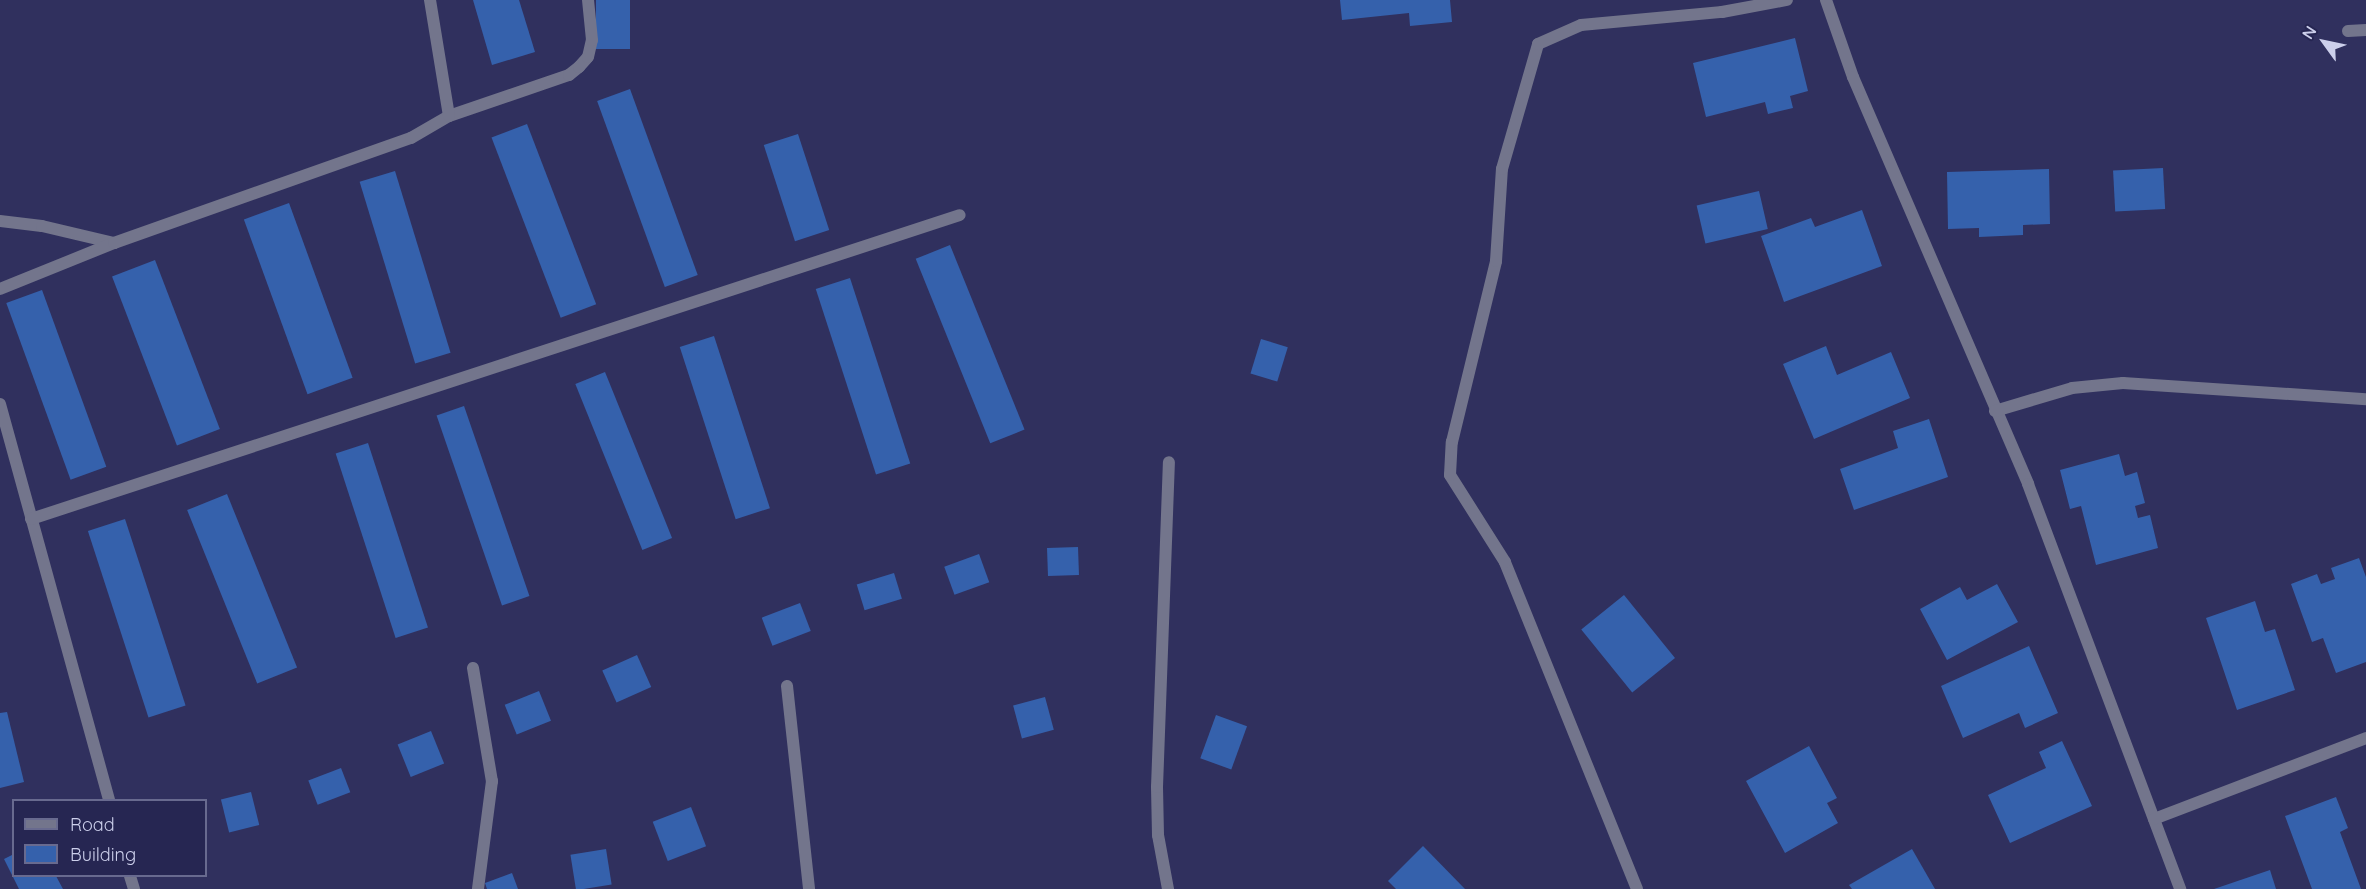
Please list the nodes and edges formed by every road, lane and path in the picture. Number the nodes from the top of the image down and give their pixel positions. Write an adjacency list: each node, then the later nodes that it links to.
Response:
1 (430, 0): 7 (street)
2 (588, 0): 7 (street)
3 (1787, 0): 25 (street)
4 (1826, 0): 14 (street)
5 (2366, 30): 6 (street)
6 (2348, 31)
7 (449, 116): 10 (street)
8 (960, 215): 16 (street)
9 (0, 221): 10 (street)
10 (114, 243): 11 (street)
11 (0, 289)
12 (2366, 399): 14 (street)
13 (0, 404): 16 (street)
14 (1995, 411): 21 (street)
15 (1168, 462): 24 (street)
16 (31, 519): 20 (street)
17 (473, 668): 22 (street)
18 (787, 686): 23 (street)
19 (2366, 738): 21 (street)
20 (108, 799)
21 (2154, 819): 26 (street)
22 (478, 889)
23 (809, 889)
24 (1168, 889)
25 (1637, 889)
26 (2180, 889)

